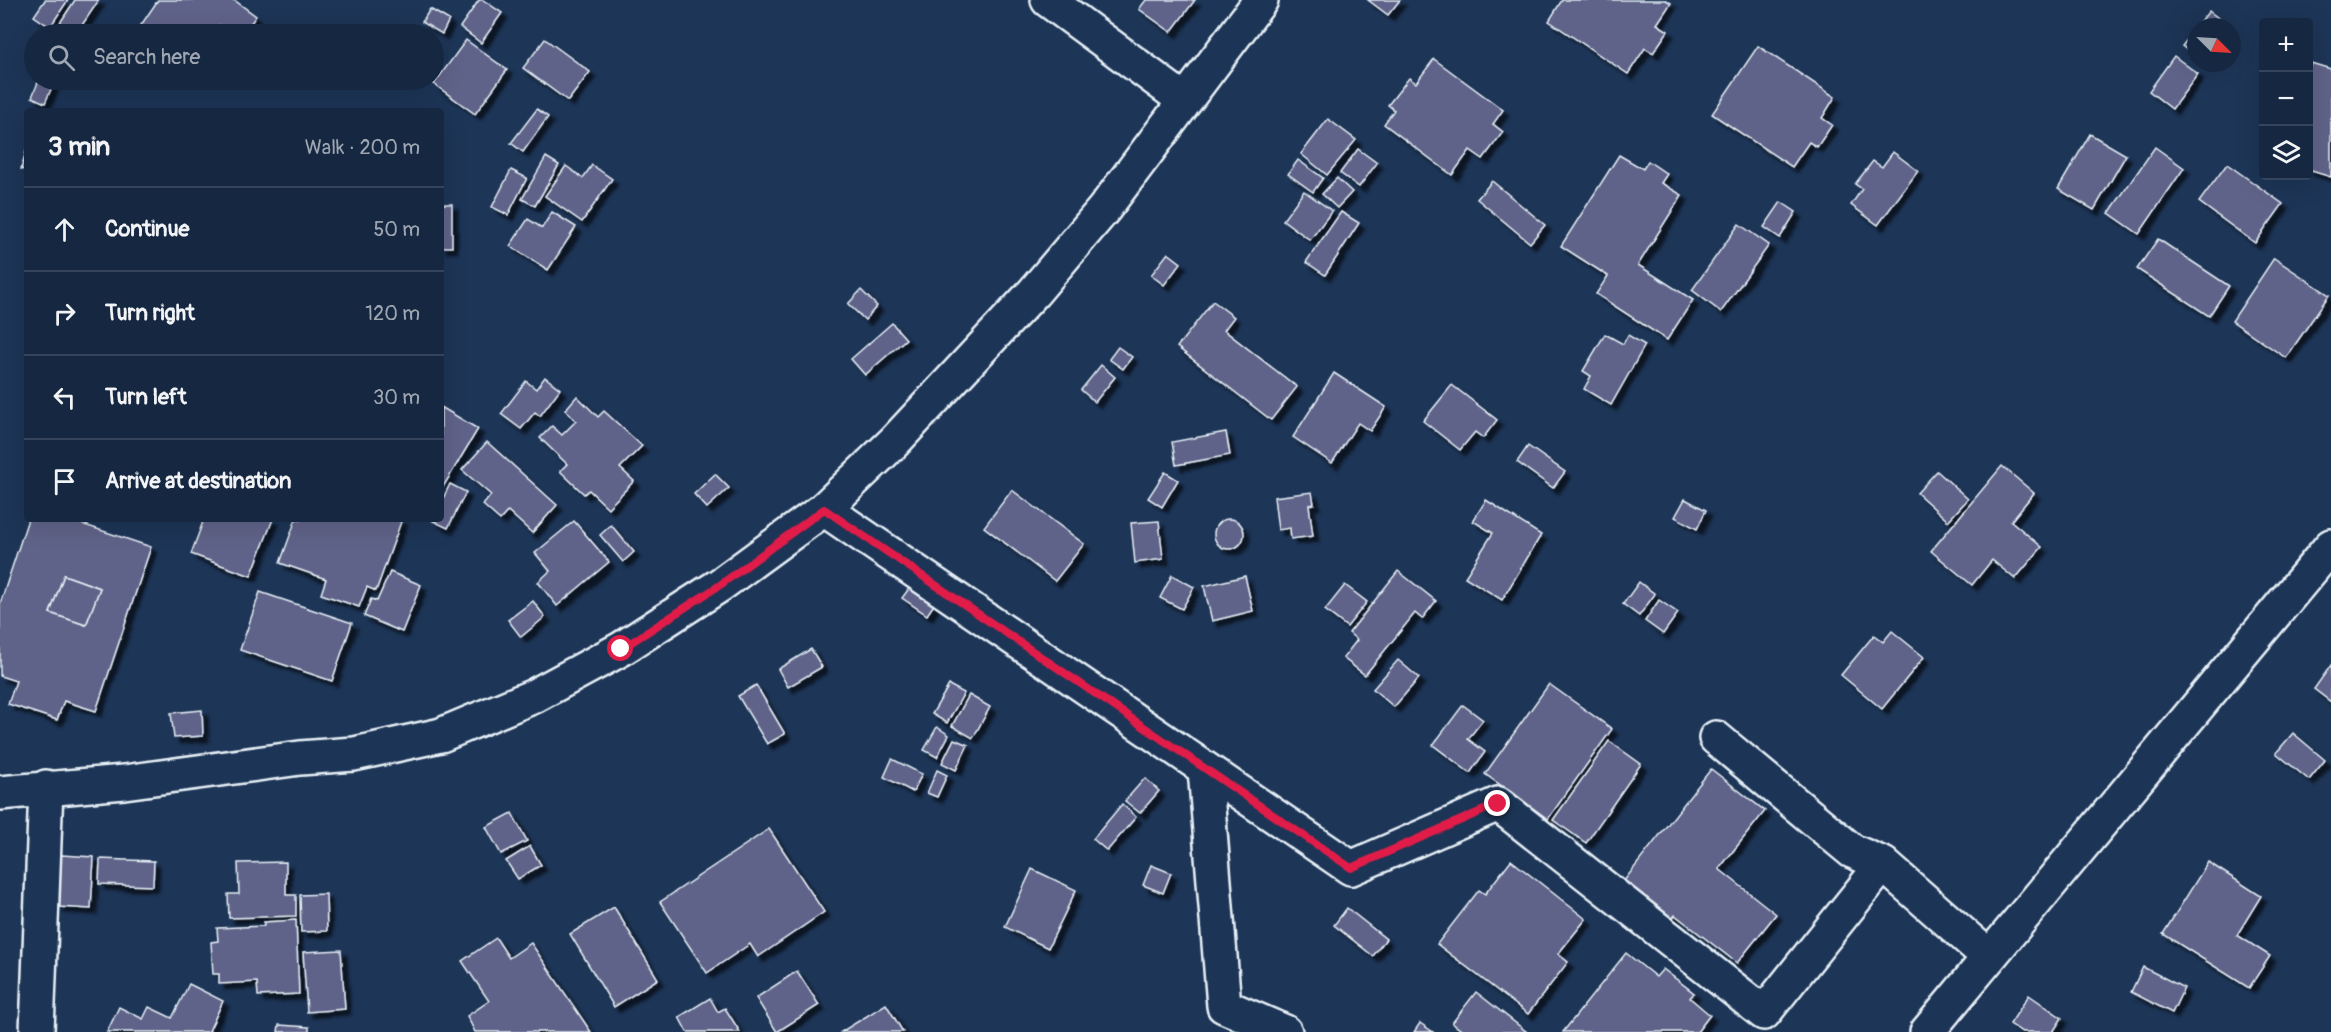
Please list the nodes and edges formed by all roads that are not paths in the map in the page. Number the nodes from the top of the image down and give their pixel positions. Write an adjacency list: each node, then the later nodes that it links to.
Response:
1 (1048, 0): 3 (street)
2 (1261, 0): 3 (street)
3 (1184, 100): 4 (street)
4 (824, 509): 7 (street); 8 (street)
5 (2331, 546): 11 (street)
6 (1716, 738): 10 (street)
7 (1205, 769): 10 (street); 13 (street)
8 (46, 787): 9 (street); 12 (street)
9 (0, 793)
10 (1883, 864): 11 (street)
11 (1989, 957): 14 (street)
12 (37, 1032)
13 (1286, 1032)
14 (1927, 1032)

